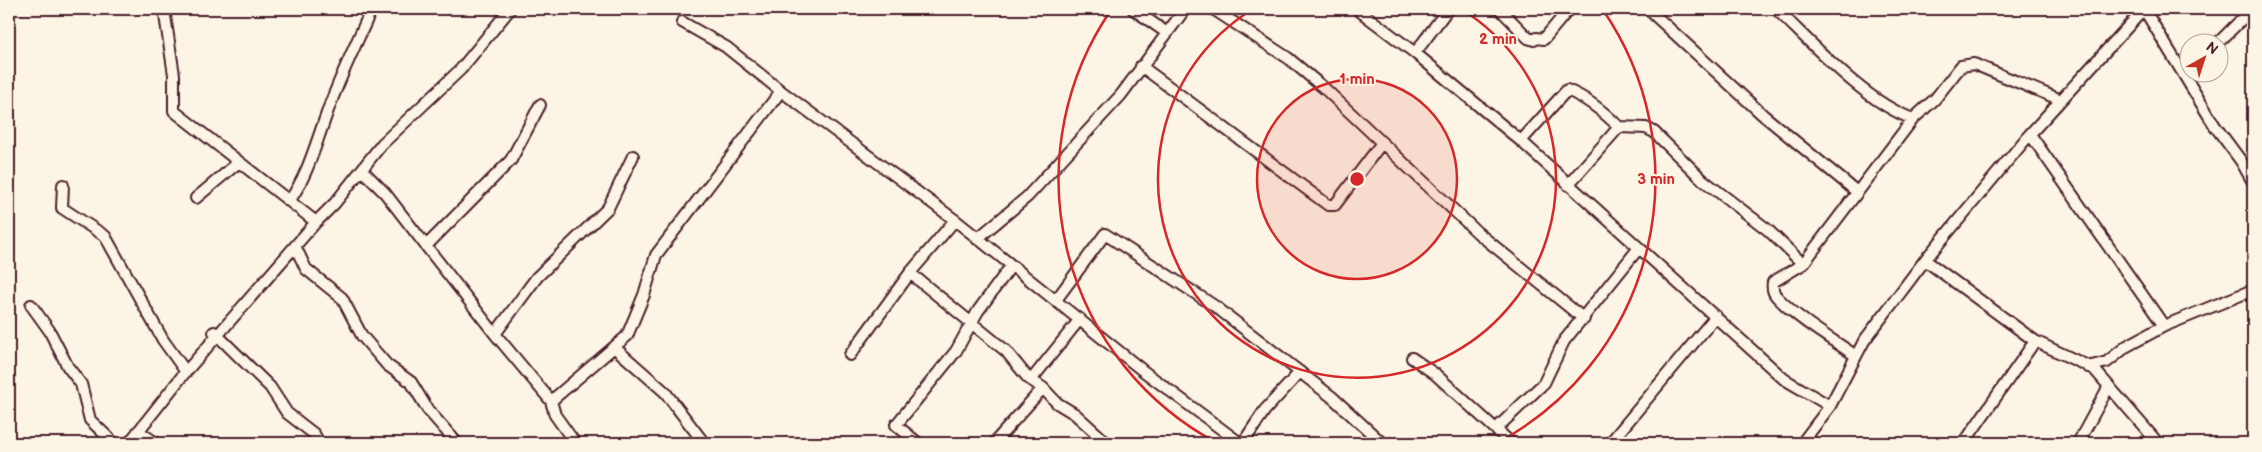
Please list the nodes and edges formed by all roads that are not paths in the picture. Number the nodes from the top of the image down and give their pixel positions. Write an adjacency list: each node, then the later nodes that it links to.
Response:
1 (164, 9): 31 (street)
2 (510, 9): 32 (street)
3 (1134, 9): 17 (street)
4 (1185, 9): 17 (street)
5 (1213, 9): 29 (street)
6 (1357, 9): 18 (street)
7 (1448, 9): 18 (street)
8 (1500, 9): 9 (street)
9 (1569, 9)
10 (1648, 9): 36 (street)
11 (1776, 9): 25 (street)
12 (2144, 9): 19 (street); 23 (street)
13 (2252, 9): 16 (street)
14 (371, 10): 38 (street)
15 (682, 22): 22 (street)
16 (2228, 32)
17 (1167, 33): 20 (street)
18 (1415, 53): 28 (street)
19 (2180, 63)
20 (1142, 66): 29 (street); 41 (street)
21 (2191, 82): 33 (street)
22 (781, 91): 39 (street); 60 (street)
23 (2061, 100): 25 (street); 27 (street)
24 (540, 105): 43 (street)
25 (1913, 119): 36 (street)
26 (1619, 127): 28 (street); 34 (street); 46 (street)
27 (2030, 134): 45 (street); 56 (street)
28 (1520, 141): 34 (street)
29 (1381, 144): 54 (street)
30 (633, 156): 58 (street)
31 (239, 162): 37 (street); 38 (street)
32 (362, 170): 40 (street); 43 (street)
33 (2253, 182)
34 (1568, 184): 44 (street)
35 (63, 185): 65 (street)
36 (1857, 192): 46 (street)
37 (196, 198)
38 (290, 200): 40 (street)
39 (955, 220): 41 (street); 48 (street)
40 (316, 222): 42 (street)
41 (977, 239): 47 (street)
42 (295, 246): 57 (street); 78 (street)
43 (426, 246): 58 (street)
44 (1638, 249): 52 (street); 54 (street)
45 (1925, 260): 59 (street); 62 (street)
46 (1803, 264): 62 (street)
47 (1011, 266): 50 (street); 55 (street)
48 (910, 272): 55 (street); 61 (street)
49 (2253, 290): 56 (street)
50 (1056, 300): 53 (street); 66 (street)
51 (31, 305): 74 (street)
52 (1716, 316): 71 (street); 87 (street)
53 (1080, 319): 67 (street); 84 (street)
54 (1584, 319): 73 (street)
55 (972, 325): 67 (street); 81 (street)
56 (2164, 326): 64 (street)
57 (216, 333): 65 (street); 77 (street)
58 (494, 334): 70 (street)
59 (2035, 341): 64 (street); 89 (street)
60 (614, 347): 70 (street); 80 (street)
61 (850, 355)
62 (1856, 356): 71 (street)
63 (1412, 358): 73 (street)
64 (2088, 367): 68 (street)
65 (186, 372): 72 (street)
66 (1300, 372): 84 (street); 85 (street)
67 (1032, 379): 69 (street)
68 (2109, 386): 90 (street); 91 (street)
69 (1044, 388): 82 (street); 83 (street)
70 (551, 401): 79 (street)
71 (1830, 406): 88 (street)
72 (138, 431): 75 (street); 76 (street)
73 (1497, 431): 86 (street)
74 (114, 443)
75 (129, 443)
76 (156, 443)
77 (319, 443)
78 (457, 443)
79 (575, 443)
80 (704, 443)
81 (918, 443)
82 (994, 443)
83 (1107, 443)
84 (1242, 443)
85 (1382, 443)
86 (1511, 443)
87 (1610, 443)
88 (1802, 443)
89 (1964, 443)
90 (2078, 443)
91 (2158, 443)

